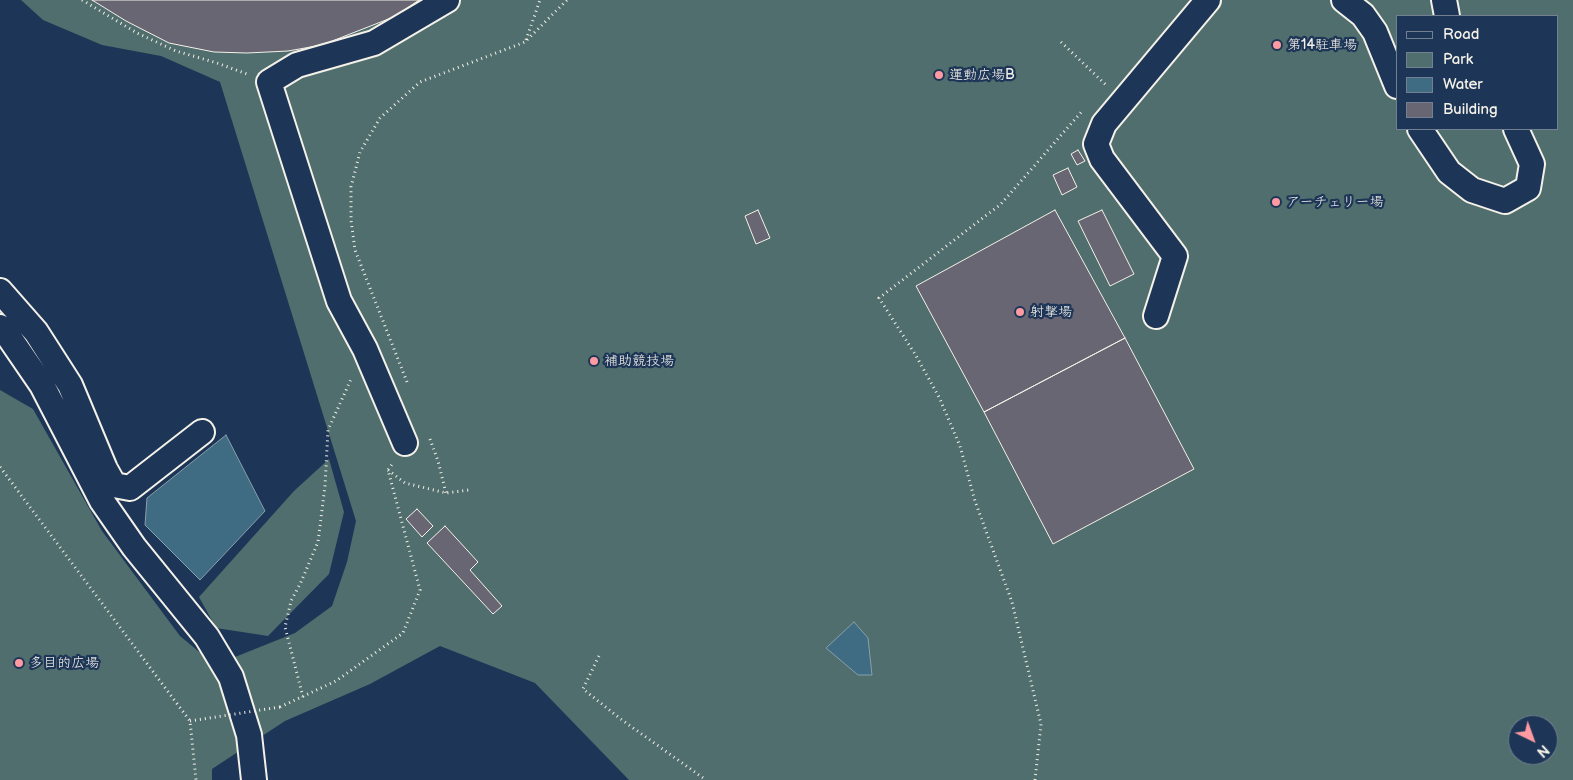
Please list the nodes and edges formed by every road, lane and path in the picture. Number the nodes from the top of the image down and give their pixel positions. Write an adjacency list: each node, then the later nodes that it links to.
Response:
1 (82, 0): 12 (path)
2 (447, 0): 12 (street)
3 (540, 0): 9 (path)
4 (567, 0): 9 (path)
5 (1208, 0): 18 (street)
6 (1344, 0): 13 (street)
7 (1444, 0): 8 (street)
8 (1447, 15)
9 (525, 42): 21 (path)
10 (1062, 42): 11 (path)
11 (1111, 78)
12 (269, 82): 20 (street)
13 (1396, 83)
14 (1085, 107): 35 (path)
15 (1421, 130): 16 (street)
16 (1516, 130)
17 (0, 291): 22 (street)
18 (1156, 316)
19 (0, 327): 33 (street)
20 (365, 349): 24 (street); 30 (path)
21 (409, 387)
22 (202, 432)
23 (427, 433): 28 (path)
24 (405, 443): 26 (path)
25 (0, 467): 31 (path)
26 (388, 470): 28 (path); 30 (path)
27 (470, 490): 28 (path)
28 (446, 493)
29 (599, 656): 34 (path)
30 (303, 697): 31 (path, bridge)
31 (190, 721): 32 (path)
32 (196, 780)
33 (254, 780)
34 (706, 780)
35 (1035, 780)

